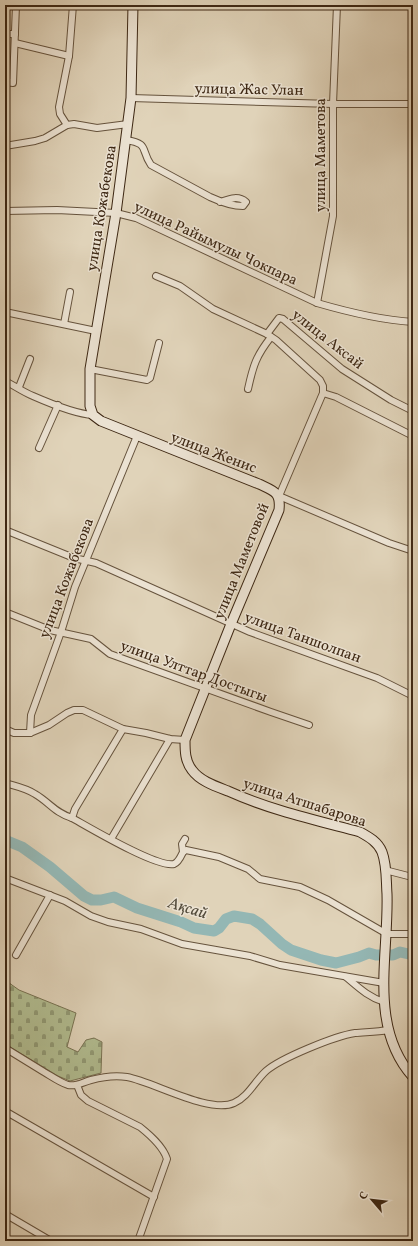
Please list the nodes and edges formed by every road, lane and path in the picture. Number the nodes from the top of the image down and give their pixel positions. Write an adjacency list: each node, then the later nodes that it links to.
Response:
1 (16, 5): 6 (street)
2 (72, 5): 8 (street)
3 (132, 5): 10 (main road, улица Кожабекова)
4 (337, 5): 11 (street, улица Маметова)
5 (5, 34): 6 (street)
6 (15, 34): 7 (street)
7 (15, 43): 8 (street); 9 (street)
8 (69, 56): 14 (street)
9 (5, 82)
10 (132, 98): 11 (street, улица Жас Улан); 13 (main road, улица Кожабекова)
11 (333, 104): 12 (street, улица Жас Улан); 22 (street, улица Маметова)
12 (413, 104)
13 (128, 124): 14 (street); 15 (main road, улица Кожабекова)
14 (67, 125): 16 (street)
15 (126, 140): 17 (street); 19 (main road, улица Кожабекова)
16 (5, 146)
17 (220, 202)
18 (5, 211): 19 (street, улица Райымулы Чокпара)
19 (116, 213): 22 (street, улица Райымулы Чокпара); 26 (main road, улица Кожабекова)
20 (156, 276): 27 (street)
21 (70, 292): 25 (street)
22 (317, 303): 24 (street, улица Райымулы Чокпара)
23 (5, 312): 25 (street)
24 (413, 322)
25 (64, 324): 26 (street)
26 (96, 331): 30 (main road, улица Кожабекова)
27 (269, 336): 33 (street); 34 (street); 36 (street, улица Аксай)
28 (159, 343): 30 (street)
29 (30, 359): 32 (street)
30 (90, 369): 37 (main road, улица Кожабекова)
31 (5, 381): 32 (street, улица Женис)
32 (19, 387): 35 (street, улица Женис)
33 (248, 389)
34 (323, 393): 39 (street); 41 (street, улица Маметовой)
35 (58, 405): 37 (street, улица Женис); 40 (street)
36 (413, 411)
37 (93, 415): 38 (main road, улица Женис)
38 (137, 436): 41 (main road, улица Женис); 44 (street, улица Кожабекова)
39 (413, 436)
40 (39, 448)
41 (279, 496): 43 (street, улица Женис); 46 (main road, улица Маметовой)
42 (5, 530): 44 (street, улица Таншолпан)
43 (413, 551)
44 (86, 561): 46 (street, улица Таншолпан); 47 (street, улица Кожабекова)
45 (5, 612): 47 (street, улица Улттар Достыгы)
46 (231, 624): 48 (main road, улица Маметовой); 49 (street, улица Таншолпан)
47 (61, 632): 48 (street, улица Улттар Достыгы); 53 (street, улица Кожабекова)
48 (205, 689): 50 (street, улица Улттар Достыгы); 55 (main road, улица Маметовой)
49 (413, 696)
50 (309, 725)
51 (5, 728): 53 (street)
52 (123, 729): 53 (street); 54 (street); 57 (street)
53 (30, 733)
54 (170, 740): 55 (street); 58 (street)
55 (185, 740): 61 (main road, улица Атшабарова)
56 (5, 783): 57 (street)
57 (72, 818): 58 (street)
58 (111, 839): 60 (street)
59 (185, 839): 60 (street)
60 (183, 852): 65 (street)
61 (385, 870): 62 (street); 65 (main road, улица Атшабарова)
62 (412, 877)
63 (5, 878): 64 (street)
64 (50, 895): 67 (street); 68 (street)
65 (387, 934): 66 (street); 69 (main road, улица Атшабарова)
66 (413, 934)
67 (16, 955)
68 (346, 977): 69 (street); 70 (street)
69 (384, 983): 70 (main road, улица Атшабарова)
70 (384, 1002): 71 (main road, улица Атшабарова)
71 (388, 1030): 73 (main road, улица Атшабарова); 74 (street)
72 (5, 1048): 74 (street)
73 (413, 1077)
74 (77, 1085): 76 (street)
75 (5, 1110): 76 (street)
76 (154, 1196): 79 (street)
77 (5, 1214): 78 (street)
78 (51, 1241)
79 (138, 1241)

